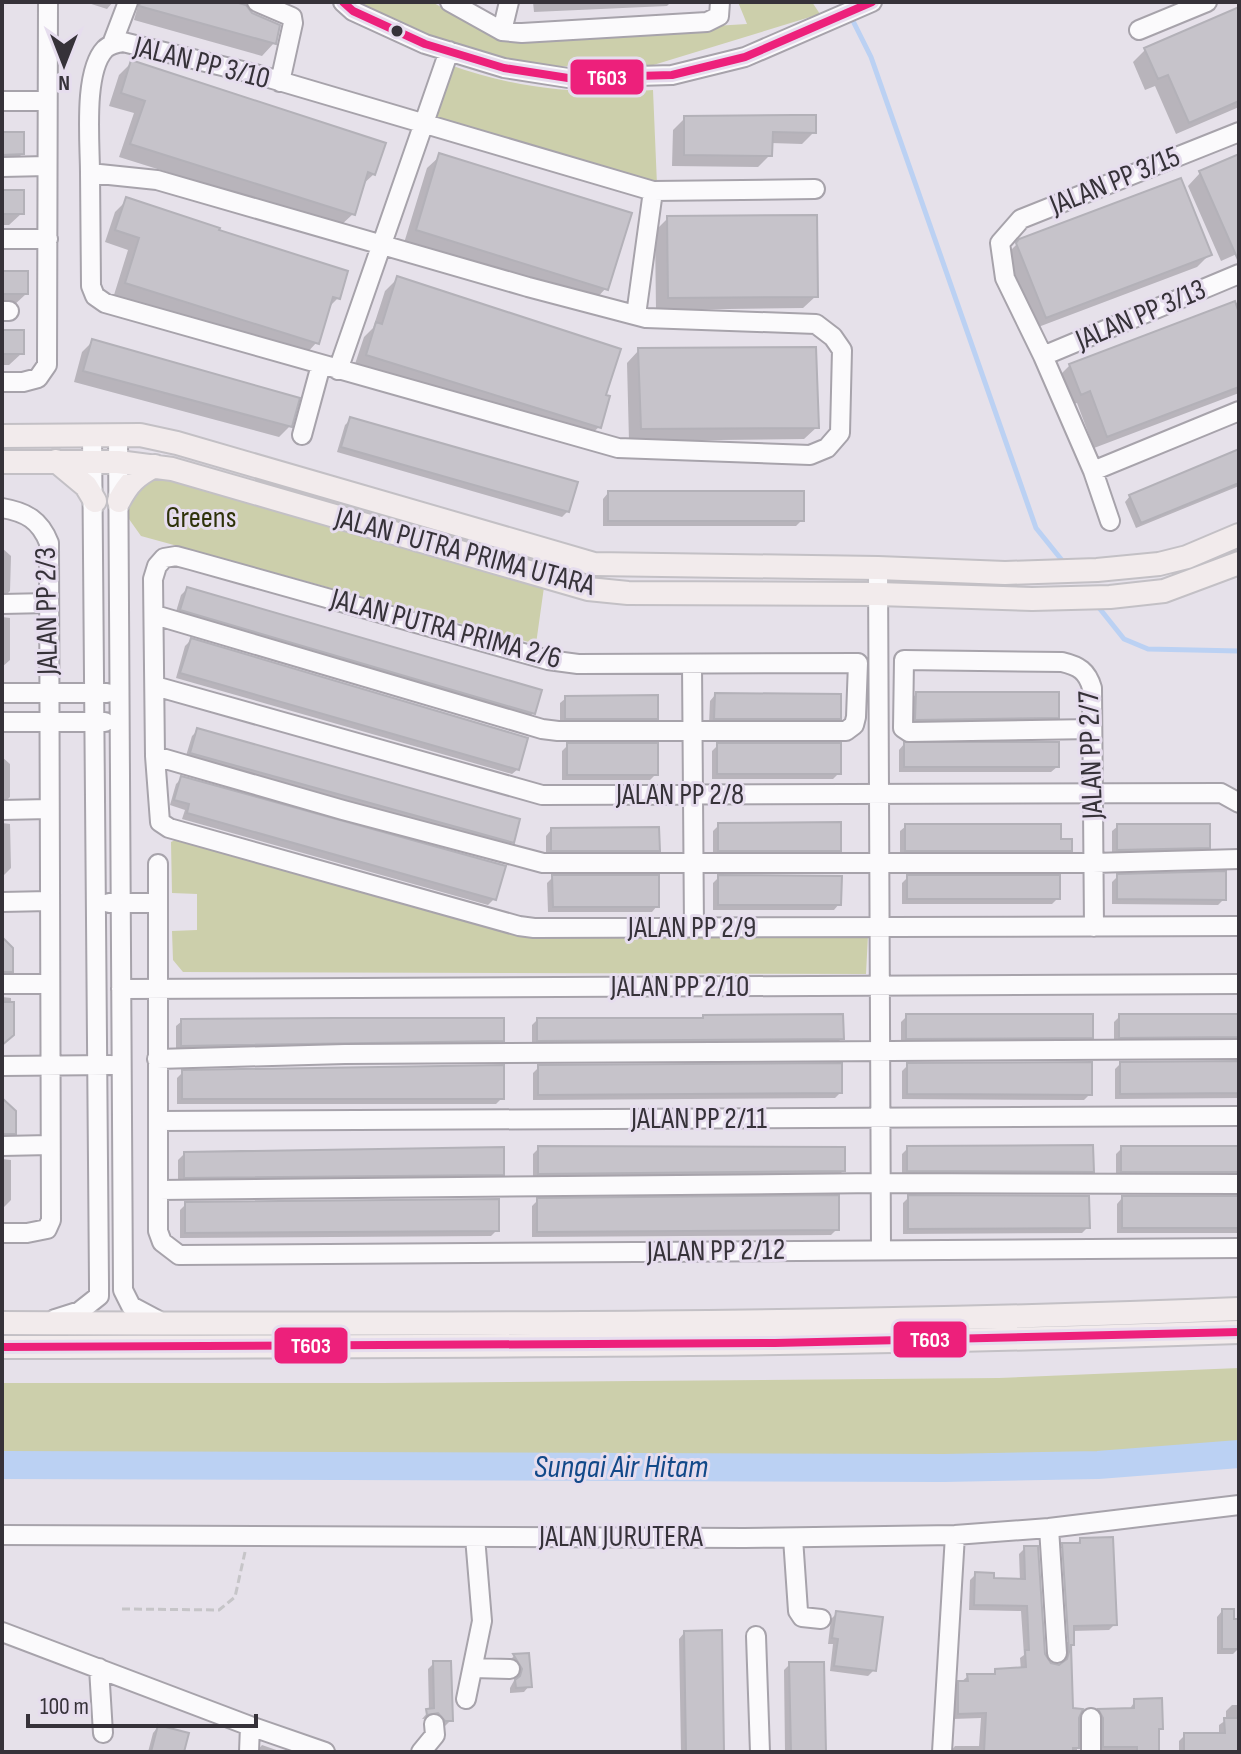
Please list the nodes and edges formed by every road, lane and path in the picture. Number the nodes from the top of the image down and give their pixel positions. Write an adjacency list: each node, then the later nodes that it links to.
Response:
1 (48, 2): 16 (street)
2 (128, 2): 12 (street)
3 (257, 2): 14 (street)
4 (343, 2): 13 (street)
5 (450, 2): 11 (street)
6 (509, 2): 11 (street)
7 (720, 2): 11 (street)
8 (1207, 2): 10 (street)
9 (868, 4): 13 (street)
10 (1139, 30)
11 (502, 31)
12 (112, 44): 14 (street, JALAN PP 3/10); 21 (street, JALAN PP 3/10)
13 (449, 51): 17 (street)
14 (280, 82): 17 (street, JALAN PP 3/10)
15 (2, 101): 16 (street)
16 (47, 101): 19 (street)
17 (423, 125): 23 (street, JALAN PP 3/10); 26 (street)
18 (1239, 132): 29 (street, JALAN PP 3/15)
19 (47, 166): 20 (street); 25 (street)
20 (2, 167)
21 (90, 173): 26 (street); 30 (street, JALAN PP 3/10)
22 (815, 189): 23 (street, JALAN PP 3/10)
23 (653, 191): 28 (street)
24 (2, 239): 25 (street)
25 (48, 239): 31 (street)
26 (382, 245): 28 (street); 30 (street)
27 (1239, 274): 29 (street, JALAN PP 3/13)
28 (636, 315): 30 (street)
29 (1043, 356): 42 (street)
30 (329, 368): 35 (street)
31 (2, 382)
32 (1239, 411): 42 (street)
33 (92, 434): 34 (main road, JALAN PUTRA PRIMA UTARA); 36 (main road, JALAN PUTRA PRIMA UTARA); 38 (street)
34 (118, 435): 40 (street); 49 (main road, JALAN PUTRA PRIMA UTARA)
35 (302, 435)
36 (2, 436)
37 (56, 461): 38 (main road, JALAN PUTRA PRIMA UTARA); 39 (main road, JALAN PUTRA PRIMA UTARA); 43 (main road)
38 (93, 461): 40 (main road, JALAN PUTRA PRIMA UTARA); 43 (street)
39 (2, 462)
40 (118, 462): 41 (main road, JALAN PUTRA PRIMA UTARA); 44 (street)
41 (155, 466): 44 (main road); 50 (main road, JALAN PUTRA PRIMA UTARA)
42 (1093, 471): 46 (street)
43 (95, 501): 58 (street)
44 (119, 501): 59 (street)
45 (2, 508): 51 (street, JALAN PP 2/3)
46 (1110, 521)
47 (1239, 535): 49 (main road, JALAN PUTRA PRIMA UTARA)
48 (1239, 563): 50 (main road, JALAN PUTRA PRIMA UTARA)
49 (878, 568): 50 (street)
50 (878, 594): 67 (street)
51 (49, 603): 52 (street); 57 (street, JALAN PP 2/3)
52 (2, 604)
53 (155, 615): 54 (street, JALAN PUTRA PRIMA 2/6); 55 (street); 65 (street)
54 (692, 664): 65 (street); 65 (street, JALAN PUTRA PRIMA 2/6)
55 (155, 686): 66 (street); 69 (street, JALAN PP 2/8)
56 (2, 693): 57 (street)
57 (49, 693): 58 (street); 62 (street, JALAN PP 2/3)
58 (96, 693): 59 (street); 63 (street)
59 (120, 693): 61 (street)
60 (2, 722): 62 (street)
61 (120, 722): 63 (street); 81 (street)
62 (49, 723): 63 (street); 71 (street, JALAN PP 2/3)
63 (96, 723): 80 (street)
64 (1092, 729): 64 (street, JALAN PP 2/7); 68 (street, JALAN PP 2/7)
65 (693, 731): 69 (street)
66 (155, 756): 76 (street); 85 (street, JALAN PP 2/9)
67 (879, 794): 68 (street, JALAN PP 2/8); 69 (street, JALAN PP 2/8); 77 (street)
68 (1092, 794): 70 (street, JALAN PP 2/8); 74 (street, JALAN PP 2/7)
69 (694, 795): 76 (street)
70 (1239, 803)
71 (49, 809): 72 (street); 78 (street, JALAN PP 2/3)
72 (2, 810)
73 (1239, 859): 74 (street)
74 (1093, 863): 77 (street); 84 (street, JALAN PP 2/7)
75 (158, 864): 82 (street)
76 (694, 864): 77 (street); 85 (street)
77 (879, 864): 86 (street)
78 (49, 901): 79 (street); 88 (street, JALAN PP 2/3)
79 (2, 902)
80 (98, 903): 81 (street); 97 (street)
81 (122, 903): 82 (street); 91 (street)
82 (157, 903): 92 (street)
83 (1239, 926): 84 (street, JALAN PP 2/9)
84 (1094, 927): 86 (street, JALAN PP 2/9)
85 (694, 928): 86 (street, JALAN PP 2/9)
86 (879, 928): 90 (street)
87 (2, 984): 88 (street)
88 (49, 984): 96 (street, JALAN PP 2/3)
89 (1239, 984): 90 (street, JALAN PP 2/10)
90 (880, 986): 92 (street, JALAN PP 2/10); 94 (street)
91 (121, 989): 92 (street, JALAN PP 2/10); 98 (street)
92 (156, 989): 95 (street)
93 (1239, 1049): 94 (street)
94 (880, 1052): 95 (street); 101 (street)
95 (157, 1059): 102 (street)
96 (49, 1065): 97 (street); 99 (street); 103 (street, JALAN PP 2/3)
97 (98, 1065): 98 (street); 113 (street)
98 (121, 1065): 114 (street)
99 (2, 1066)
100 (1239, 1116): 101 (street, JALAN PP 2/11)
101 (880, 1118): 102 (street, JALAN PP 2/11); 105 (street)
102 (158, 1121): 107 (street)
103 (50, 1145): 104 (street); 108 (street, JALAN PP 2/3)
104 (2, 1146)
105 (881, 1183): 106 (street); 107 (street); 110 (street)
106 (1239, 1184)
107 (158, 1190): 110 (street, JALAN PP 2/12)
108 (2, 1233)
109 (1239, 1248): 110 (street, JALAN PP 2/12)
110 (881, 1249)
111 (1239, 1309): 114 (main road)
112 (2, 1323): 113 (main road)
113 (40, 1323): 114 (main road)
114 (163, 1323)
115 (1239, 1332): 116 (main road)
116 (2, 1347)
117 (1239, 1505): 118 (street, JALAN JURUTERA)
118 (1049, 1528): 120 (street, JALAN JURUTERA); 128 (street)
119 (2, 1535): 121 (street, JALAN JURUTERA)
120 (955, 1535): 123 (street, JALAN JURUTERA); 141 (street)
121 (250, 1537): 122 (street, JALAN JURUTERA); 124 (path)
122 (475, 1537): 123 (street, JALAN JURUTERA); 130 (street)
123 (793, 1538): 125 (street)
124 (122, 1609)
125 (821, 1619)
126 (2, 1632): 129 (street)
127 (756, 1636): 140 (street)
128 (1057, 1653)
129 (99, 1668): 135 (street); 136 (street)
130 (473, 1668): 131 (street); 132 (street)
131 (510, 1669)
132 (466, 1699)
133 (1091, 1718): 142 (street)
134 (434, 1724): 139 (street)
135 (250, 1726): 137 (street); 138 (street)
136 (103, 1733)
137 (249, 1752)
138 (325, 1752)
139 (421, 1752)
140 (760, 1752)
141 (942, 1752)
142 (1091, 1752)

